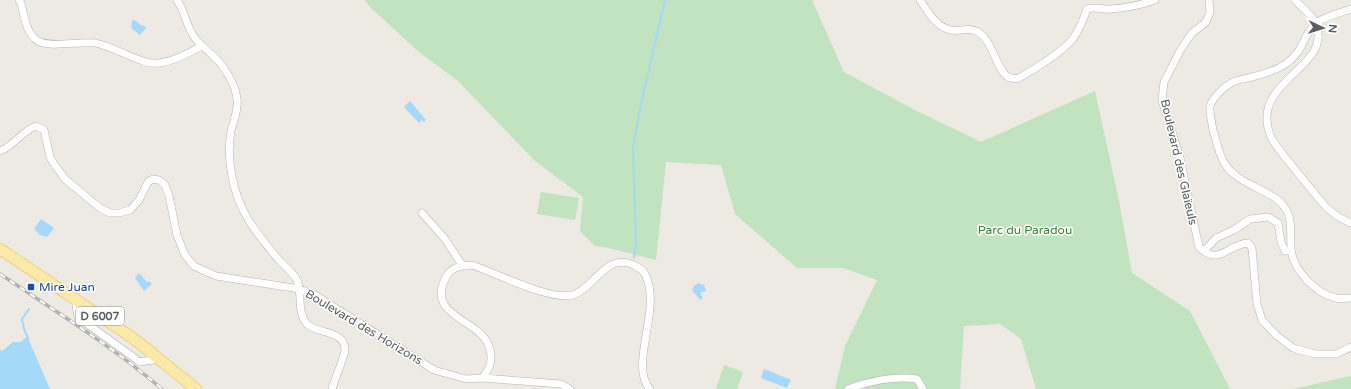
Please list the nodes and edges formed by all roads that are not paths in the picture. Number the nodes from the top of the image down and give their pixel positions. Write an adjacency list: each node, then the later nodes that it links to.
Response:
1 (19, 0): 9 (street)
2 (177, 0): 9 (street)
3 (920, 0): 4 (street)
4 (1155, 0)
5 (1209, 0): 14 (street, Boulevard des Glaïeuls)
6 (1295, 0): 8 (street)
7 (1351, 8): 8 (street)
8 (1315, 24): 12 (street); 15 (street)
9 (202, 46): 18 (street)
10 (0, 151): 18 (street, Boulevard des Horizons)
11 (422, 213): 17 (street)
12 (1351, 222)
13 (0, 249): 25 (main road, D 6007)
14 (1204, 251): 15 (street); 21 (street)
15 (1291, 251): 19 (street)
16 (0, 254): 20 (main road, D 6007)
17 (462, 265): 23 (street); 28 (street)
18 (300, 289): 23 (street, Boulevard des Horizons); 26 (street)
19 (1351, 298)
20 (76, 304): 22 (main road, D 6007); 22 (street)
21 (1351, 347)
22 (153, 360): 24 (main road, D 6007)
23 (482, 378): 27 (street, Boulevard des Horizons)
24 (186, 389)
25 (196, 389)
26 (332, 389)
27 (570, 389)
28 (650, 389)
29 (848, 389): 30 (street)
30 (923, 389)

